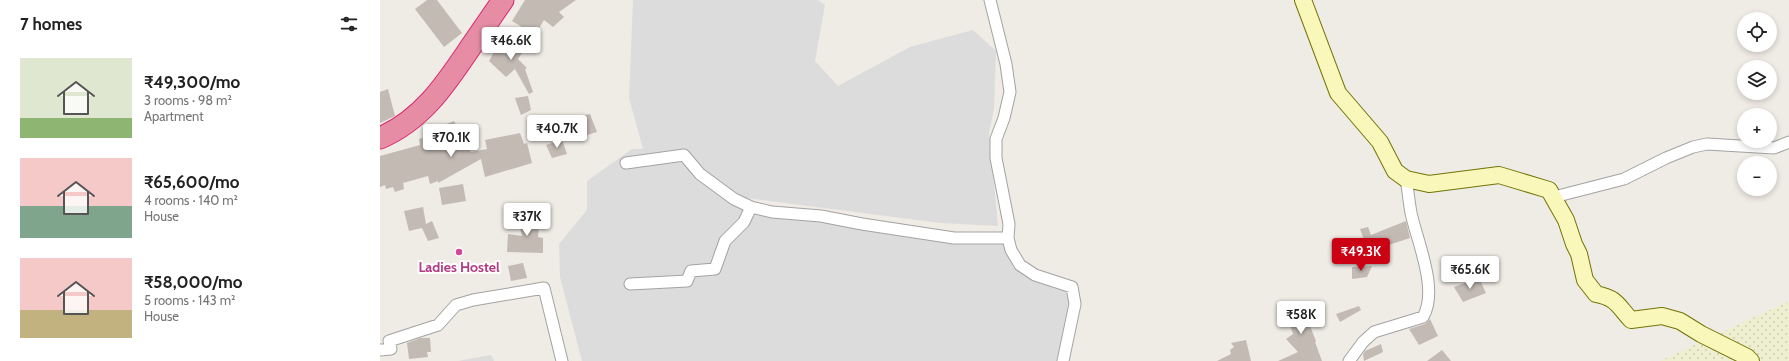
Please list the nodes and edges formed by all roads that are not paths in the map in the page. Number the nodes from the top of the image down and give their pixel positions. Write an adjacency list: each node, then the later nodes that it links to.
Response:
1 (503, 0): 4 (highway)
2 (990, 0): 10 (street)
3 (1302, 0): 7 (street)
4 (380, 138)
5 (1789, 142): 8 (street)
6 (626, 163): 9 (street)
7 (1406, 179): 8 (street); 15 (street)
8 (1554, 198): 16 (street)
9 (751, 207): 10 (street); 11 (street)
10 (1008, 238): 14 (street)
11 (630, 284)
12 (380, 350): 13 (street)
13 (562, 361)
14 (1063, 361)
15 (1349, 361)
16 (1751, 361)

